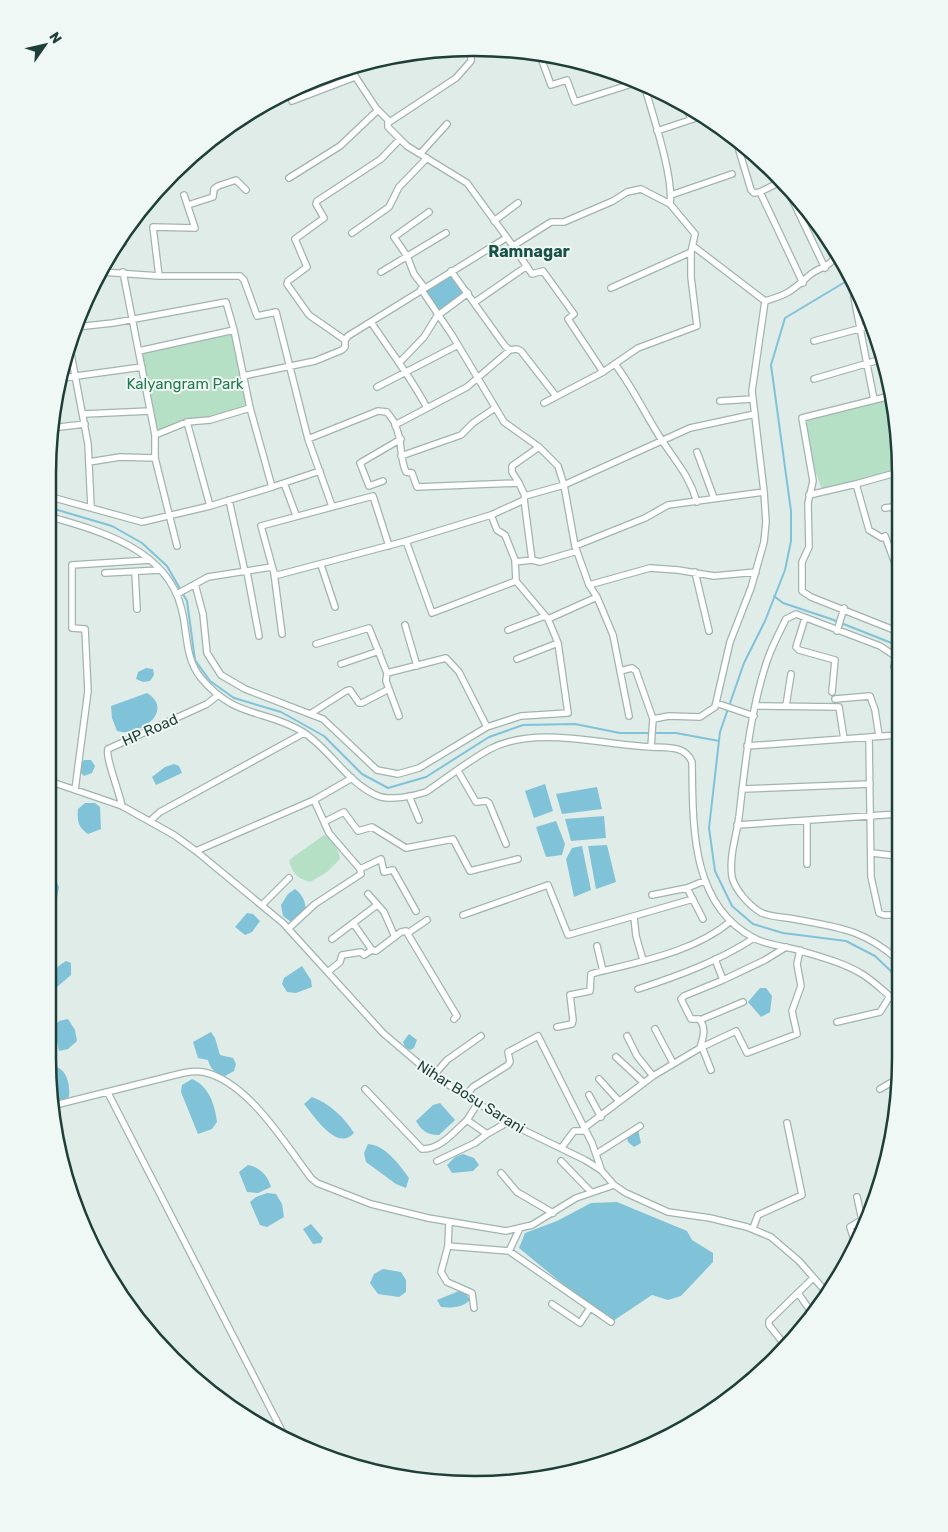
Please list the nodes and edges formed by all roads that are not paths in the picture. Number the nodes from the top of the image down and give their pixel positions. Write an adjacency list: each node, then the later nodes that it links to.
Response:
1 (471, 56): 10 (street)
2 (543, 62): 5 (street)
3 (353, 74): 4 (street)
4 (355, 77): 7 (street); 8 (street)
5 (627, 85)
6 (647, 94): 12 (street)
7 (292, 101)
8 (378, 110): 10 (street); 18 (street)
9 (691, 119): 12 (street)
10 (388, 123): 13 (street)
11 (447, 124): 15 (street)
12 (657, 130): 23 (street)
13 (400, 139): 15 (street); 58 (street)
14 (740, 152): 21 (street)
15 (420, 154): 16 (street)
16 (427, 158): 29 (street); 30 (street)
17 (732, 174): 23 (street)
18 (289, 178)
19 (774, 185): 21 (street)
20 (246, 190): 26 (street)
21 (760, 192): 44 (street)
22 (184, 195): 26 (street)
23 (671, 195): 25 (street)
24 (518, 203): 29 (street)
25 (670, 204): 33 (street); 34 (street)
26 (188, 205): 43 (street)
27 (798, 211): 38 (street)
28 (429, 212): 35 (street)
29 (494, 220): 32 (street)
30 (352, 233)
31 (446, 233): 35 (street)
32 (506, 238): 33 (street); 39 (street)
33 (513, 246): 37 (street)
34 (693, 246): 46 (street); 48 (street); 66 (street)
35 (408, 256): 42 (street); 45 (street)
36 (833, 260): 38 (street)
37 (527, 266): 49 (street); 71 (street)
38 (825, 268): 44 (street)
39 (451, 270): 45 (street); 47 (street)
40 (108, 272): 41 (street)
41 (124, 272): 43 (street); 52 (street)
42 (381, 272)
43 (160, 276): 68 (street)
44 (803, 283): 48 (street)
45 (422, 288): 51 (street); 53 (street)
46 (611, 288)
47 (468, 293): 49 (street); 51 (street)
48 (765, 301): 80 (street)
49 (474, 302): 61 (street)
50 (855, 303): 57 (street)
51 (437, 316): 60 (street); 65 (street)
52 (132, 319): 54 (street); 56 (street); 62 (street)
53 (371, 322): 58 (street); 65 (street)
54 (83, 326)
55 (865, 328): 57 (street)
56 (234, 330): 62 (street); 73 (street)
57 (861, 330): 59 (street); 67 (street)
58 (345, 340): 68 (street)
59 (814, 341)
60 (458, 345): 70 (street); 76 (street)
61 (510, 350): 76 (street); 78 (street)
62 (138, 351): 69 (street)
63 (72, 359): 72 (street)
64 (876, 361): 67 (street)
65 (400, 362): 70 (street)
66 (615, 364): 71 (street); 97 (street)
67 (867, 364): 75 (street); 81 (street)
68 (291, 366): 73 (street); 95 (street)
69 (142, 367): 72 (street); 87 (street)
70 (408, 372): 77 (street); 85 (street)
71 (603, 372): 78 (street)
72 (76, 375): 74 (street); 88 (street)
73 (243, 376): 84 (street)
74 (68, 377)
75 (814, 378)
76 (477, 379): 85 (street); 86 (street)
77 (377, 387)
78 (556, 396): 83 (street)
79 (885, 397): 81 (street)
80 (754, 399): 82 (street); 89 (street)
81 (874, 400): 112 (street)
82 (720, 401)
83 (544, 403)
84 (250, 408): 90 (street); 110 (street)
85 (427, 408): 91 (street)
86 (495, 408): 98 (street); 100 (street)
87 (150, 411): 88 (street); 94 (street)
88 (84, 414): 92 (street)
89 (755, 414): 97 (street); 111 (street)
90 (187, 422): 94 (street); 119 (street)
91 (395, 423): 95 (street); 96 (street)
92 (85, 424): 93 (street); 102 (street)
93 (59, 427)
94 (155, 435): 101 (street)
95 (308, 438): 103 (street)
96 (401, 439): 100 (street); 105 (street)
97 (661, 440): 109 (street); 117 (street)
98 (539, 447): 107 (street); 109 (street)
99 (697, 452): 115 (street)
100 (401, 456): 107 (street)
101 (155, 458): 102 (street); 125 (street)
102 (89, 462): 118 (street)
103 (320, 470): 106 (street); 120 (street)
104 (892, 474): 108 (street)
105 (383, 481)
106 (284, 483): 110 (street); 123 (street)
107 (519, 483): 114 (street)
108 (856, 484): 112 (street); 131 (street)
109 (564, 485): 114 (street); 130 (street)
110 (272, 487): 116 (street)
111 (764, 492): 115 (street); 141 (street)
112 (809, 495): 149 (street)
113 (56, 498): 118 (street)
114 (525, 498): 124 (street); 133 (street)
115 (714, 498): 117 (street)
116 (229, 500): 119 (street); 139 (street)
117 (697, 502): 130 (street)
118 (91, 506): 125 (street)
119 (210, 506): 125 (street)
120 (332, 506): 123 (street); 129 (street)
121 (892, 507): 122 (street)
122 (885, 508)
123 (296, 515): 137 (street)
124 (491, 515): 127 (street); 134 (street)
125 (169, 516): 128 (street)
126 (56, 519): 132 (street)
127 (406, 541): 129 (street); 143 (street)
128 (177, 546)
129 (389, 546): 135 (street)
130 (576, 549): 133 (street); 144 (street)
131 (892, 555)
132 (150, 560): 136 (street); 195 (street)
133 (532, 560): 134 (street)
134 (515, 562): 143 (street)
135 (321, 565): 137 (street); 148 (street)
136 (160, 570): 138 (street); 146 (street)
137 (273, 570): 139 (street); 158 (street)
138 (135, 572): 142 (street); 150 (street)
139 (246, 572): 145 (street); 159 (street)
140 (695, 572): 141 (street); 144 (street); 157 (street)
141 (756, 572): 174 (street)
142 (106, 573)
143 (516, 581): 151 (street)
144 (589, 585): 147 (street)
145 (192, 586): 146 (street); 177 (street)
146 (178, 593): 172 (street)
147 (597, 597): 151 (street); 167 (street)
148 (335, 607)
149 (844, 608): 154 (street); 155 (street)
150 (138, 609)
151 (547, 618): 156 (street); 160 (street)
152 (805, 618): 154 (street); 171 (street); 175 (street)
153 (405, 625): 166 (street)
154 (838, 628): 163 (street)
155 (892, 629)
156 (508, 630)
157 (709, 632)
158 (282, 634)
159 (259, 636)
160 (558, 643): 164 (street); 182 (street)
161 (316, 644): 162 (street)
162 (379, 651): 165 (street); 168 (street)
163 (892, 654)
164 (517, 660)
165 (340, 664)
166 (417, 666): 168 (street); 182 (street)
167 (620, 671): 179 (street); 181 (street)
168 (387, 673): 170 (street)
169 (791, 674): 176 (street)
170 (389, 689): 177 (street); 178 (street)
171 (832, 692)
172 (217, 696): 183 (street); 198 (street, HP Road)
173 (835, 699): 185 (street)
174 (716, 703): 180 (street); 181 (street)
175 (756, 706): 176 (street); 180 (street)
176 (786, 706): 187 (street)
177 (310, 714): 182 (street)
178 (399, 716)
179 (629, 716)
180 (754, 716): 188 (street)
181 (653, 719): 189 (street)
182 (487, 727)
183 (304, 733): 191 (street); 202 (street)
184 (892, 735): 185 (street)
185 (879, 736): 186 (street)
186 (869, 737): 187 (street); 193 (street)
187 (844, 739): 188 (street)
188 (747, 746): 194 (street)
189 (651, 747): 190 (street); 214 (street)
190 (458, 771): 196 (street); 206 (street)
191 (352, 778): 196 (street); 197 (street)
192 (56, 784): 195 (street, Nihar Bosu Sarani)
193 (870, 784): 194 (street); 200 (street)
194 (742, 789): 205 (street)
195 (74, 790): 198 (street, Nihar Bosu Sarani)
196 (409, 796): 201 (street)
197 (314, 800): 204 (street); 207 (street)
198 (122, 806): 202 (street, Nihar Bosu Sarani)
199 (892, 814): 200 (street)
200 (871, 815): 203 (street); 208 (street)
201 (418, 820)
202 (150, 821): 207 (street, Nihar Bosu Sarani)
203 (807, 821): 205 (street); 211 (street)
204 (324, 822): 210 (street); 212 (street)
205 (737, 826): 238 (street)
206 (506, 844)
207 (196, 850): 219 (street, Nihar Bosu Sarani)
208 (872, 853): 209 (street); 222 (street)
209 (892, 855)
210 (518, 858)
211 (808, 864)
212 (360, 869): 221 (street); 229 (street)
213 (289, 878): 219 (street)
214 (704, 881): 215 (street); 227 (street)
215 (687, 888): 217 (street); 218 (street)
216 (368, 894): 220 (street)
217 (652, 895)
218 (693, 900): 224 (street); 225 (street)
219 (262, 905): 229 (street, Nihar Bosu Sarani)
220 (377, 905): 228 (street); 231 (street)
221 (416, 911)
222 (892, 915)
223 (463, 916): 224 (street)
224 (634, 917): 240 (street)
225 (703, 919)
226 (427, 920): 230 (street)
227 (731, 921): 232 (street); 240 (street)
228 (353, 923): 233 (street); 236 (street)
229 (288, 928): 241 (street, Nihar Bosu Sarani)
230 (408, 933): 231 (street); 247 (street)
231 (395, 937): 236 (street)
232 (754, 938): 235 (street); 239 (street)
233 (332, 939)
234 (597, 946): 242 (street)
235 (786, 947): 237 (street); 243 (street)
236 (372, 950): 241 (street)
237 (800, 950): 245 (street); 254 (street)
238 (892, 954)
239 (715, 959): 243 (street); 244 (street)
240 (643, 960): 242 (street)
241 (329, 971): 258 (street, Nihar Bosu Sarani)
242 (603, 971): 250 (street)
243 (722, 980): 248 (street)
244 (638, 989)
245 (890, 996): 249 (street)
246 (743, 1002): 248 (street)
247 (454, 1020)
248 (700, 1020): 254 (street)
249 (837, 1022)
250 (557, 1027)
251 (655, 1028): 256 (street)
252 (481, 1036): 258 (street)
253 (627, 1036): 259 (street)
254 (701, 1047): 256 (street); 257 (street)
255 (616, 1057): 262 (street)
256 (673, 1063): 259 (street)
257 (711, 1070)
258 (433, 1076): 266 (street, Nihar Bosu Sarani)
259 (653, 1076): 262 (street)
260 (599, 1080): 268 (street)
261 (891, 1082): 264 (street)
262 (644, 1083): 268 (street)
263 (365, 1089): 272 (street)
264 (880, 1089)
265 (108, 1093): 270 (street); 289 (street); 305 (street)
266 (466, 1095): 269 (street, Nihar Bosu Sarani); 276 (street)
267 (589, 1095): 271 (street)
268 (619, 1101): 271 (street)
269 (478, 1103): 272 (street); 273 (street, Nihar Bosu Sarani)
270 (59, 1105)
271 (601, 1117): 276 (street)
272 (467, 1120): 277 (street)
273 (508, 1122): 277 (street); 278 (street, Nihar Bosu Sarani)
274 (787, 1123): 292 (street)
275 (640, 1126): 279 (street)
276 (585, 1129): 278 (street); 279 (street)
277 (487, 1134): 280 (street)
278 (562, 1148): 282 (street, Nihar Bosu Sarani)
279 (596, 1154): 282 (street)
280 (437, 1161)
281 (561, 1161): 285 (street)
282 (601, 1170): 284 (street, Nihar Bosu Sarani)
283 (501, 1173): 287 (street)
284 (614, 1185): 285 (street); 292 (street, Nihar Bosu Sarani)
285 (591, 1192): 287 (street)
286 (858, 1197): 288 (street)
287 (553, 1213): 291 (street)
288 (861, 1215)
289 (449, 1222): 291 (street); 294 (street)
290 (858, 1222): 293 (street)
291 (520, 1228): 295 (street)
292 (753, 1228): 296 (street, Nihar Bosu Sarani)
293 (853, 1235)
294 (448, 1246): 295 (street); 300 (street)
295 (509, 1251): 301 (street)
296 (813, 1278): 297 (street, Nihar Bosu Sarani); 298 (street)
297 (822, 1288)
298 (798, 1293): 302 (street); 304 (street)
299 (552, 1304): 301 (street)
300 (474, 1308)
301 (590, 1308): 303 (street)
302 (808, 1308)
303 (611, 1322)
304 (781, 1340)
305 (281, 1428)

